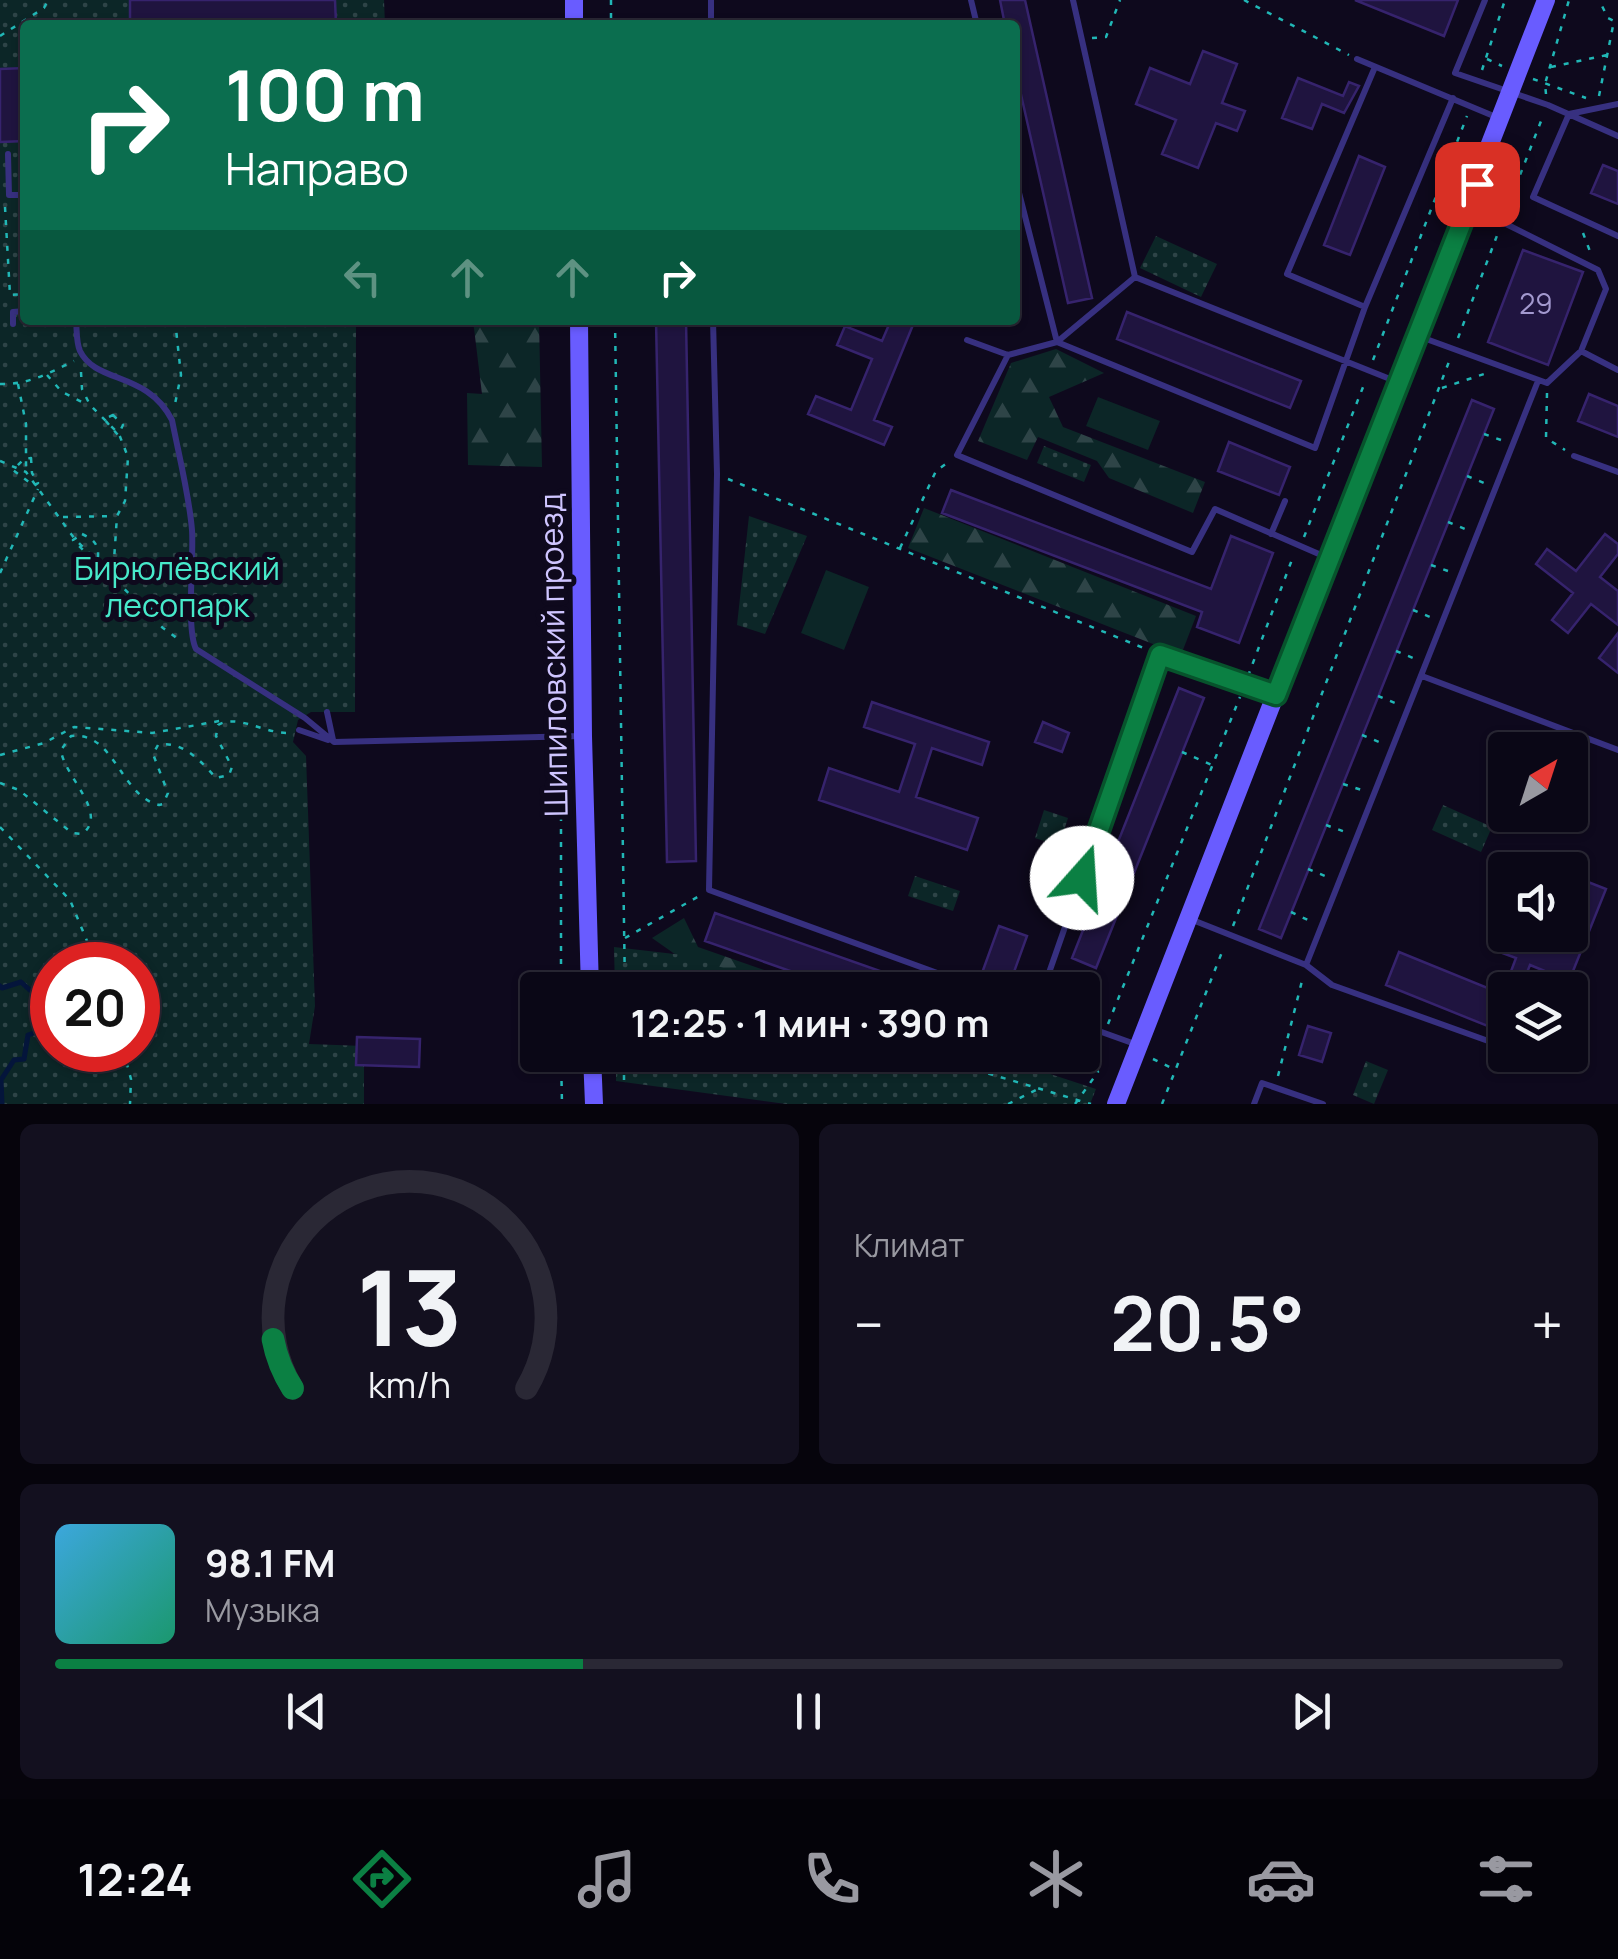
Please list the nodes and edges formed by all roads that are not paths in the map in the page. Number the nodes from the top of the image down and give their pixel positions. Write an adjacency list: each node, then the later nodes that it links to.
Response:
1 (1073, 0): 17 (lane)
2 (1485, 0): 6 (lane)
3 (1546, 0): 6 (street)
4 (1357, 59): 5 (lane)
5 (1375, 67): 7 (lane); 18 (lane)
6 (1512, 94): 9 (lane); 10 (street)
7 (1453, 98): 10 (lane); 18 (lane)
8 (1618, 104): 9 (lane)
9 (1568, 114): 11 (lane); 16 (lane)
10 (1502, 119): 15 (street)
11 (1618, 136)
12 (8, 154): 13 (lane)
13 (20, 195)
14 (1020, 197): 26 (lane)
15 (1467, 209): 24 (street); 27 (lane)
16 (1618, 236)
17 (1135, 277): 26 (lane); 29 (lane)
18 (1365, 307): 29 (lane)
19 (20, 311): 20 (lane)
20 (14, 324)
21 (76, 325): 43 (lane)
22 (579, 325): 42 (street, Шипиловский проезд)
23 (713, 325): 48 (lane)
24 (1417, 336): 31 (lane); 32 (street)
25 (966, 340): 28 (lane)
26 (1058, 342): 28 (lane); 29 (lane)
27 (1581, 351): 30 (lane); 31 (lane)
28 (1008, 355): 36 (lane)
29 (1345, 361): 32 (lane)
30 (1618, 370)
31 (1538, 381): 38 (lane)
32 (1399, 383): 37 (street)
33 (1574, 456): 34 (lane)
34 (1618, 472)
35 (1285, 500): 36 (lane)
36 (1272, 534): 37 (lane)
37 (1330, 559): 39 (street)
38 (1422, 676): 44 (lane); 46 (lane)
39 (1276, 695): 45 (street); 49 (lane)
40 (327, 712): 43 (lane)
41 (298, 730): 43 (lane)
42 (583, 736): 43 (lane); 47 (street, Шипиловский проезд)
43 (334, 742)
44 (1618, 750)
45 (1188, 919): 46 (lane); 52 (street)
46 (1306, 965): 51 (lane)
47 (590, 972)
48 (934, 972)
49 (1049, 972)
50 (1100, 1032): 52 (lane)
51 (1488, 1042)
52 (1141, 1046): 55 (street)
53 (593, 1072): 54 (street)
54 (594, 1104)
55 (1116, 1104)
56 (1254, 1104): 57 (lane)
57 (1323, 1104)

